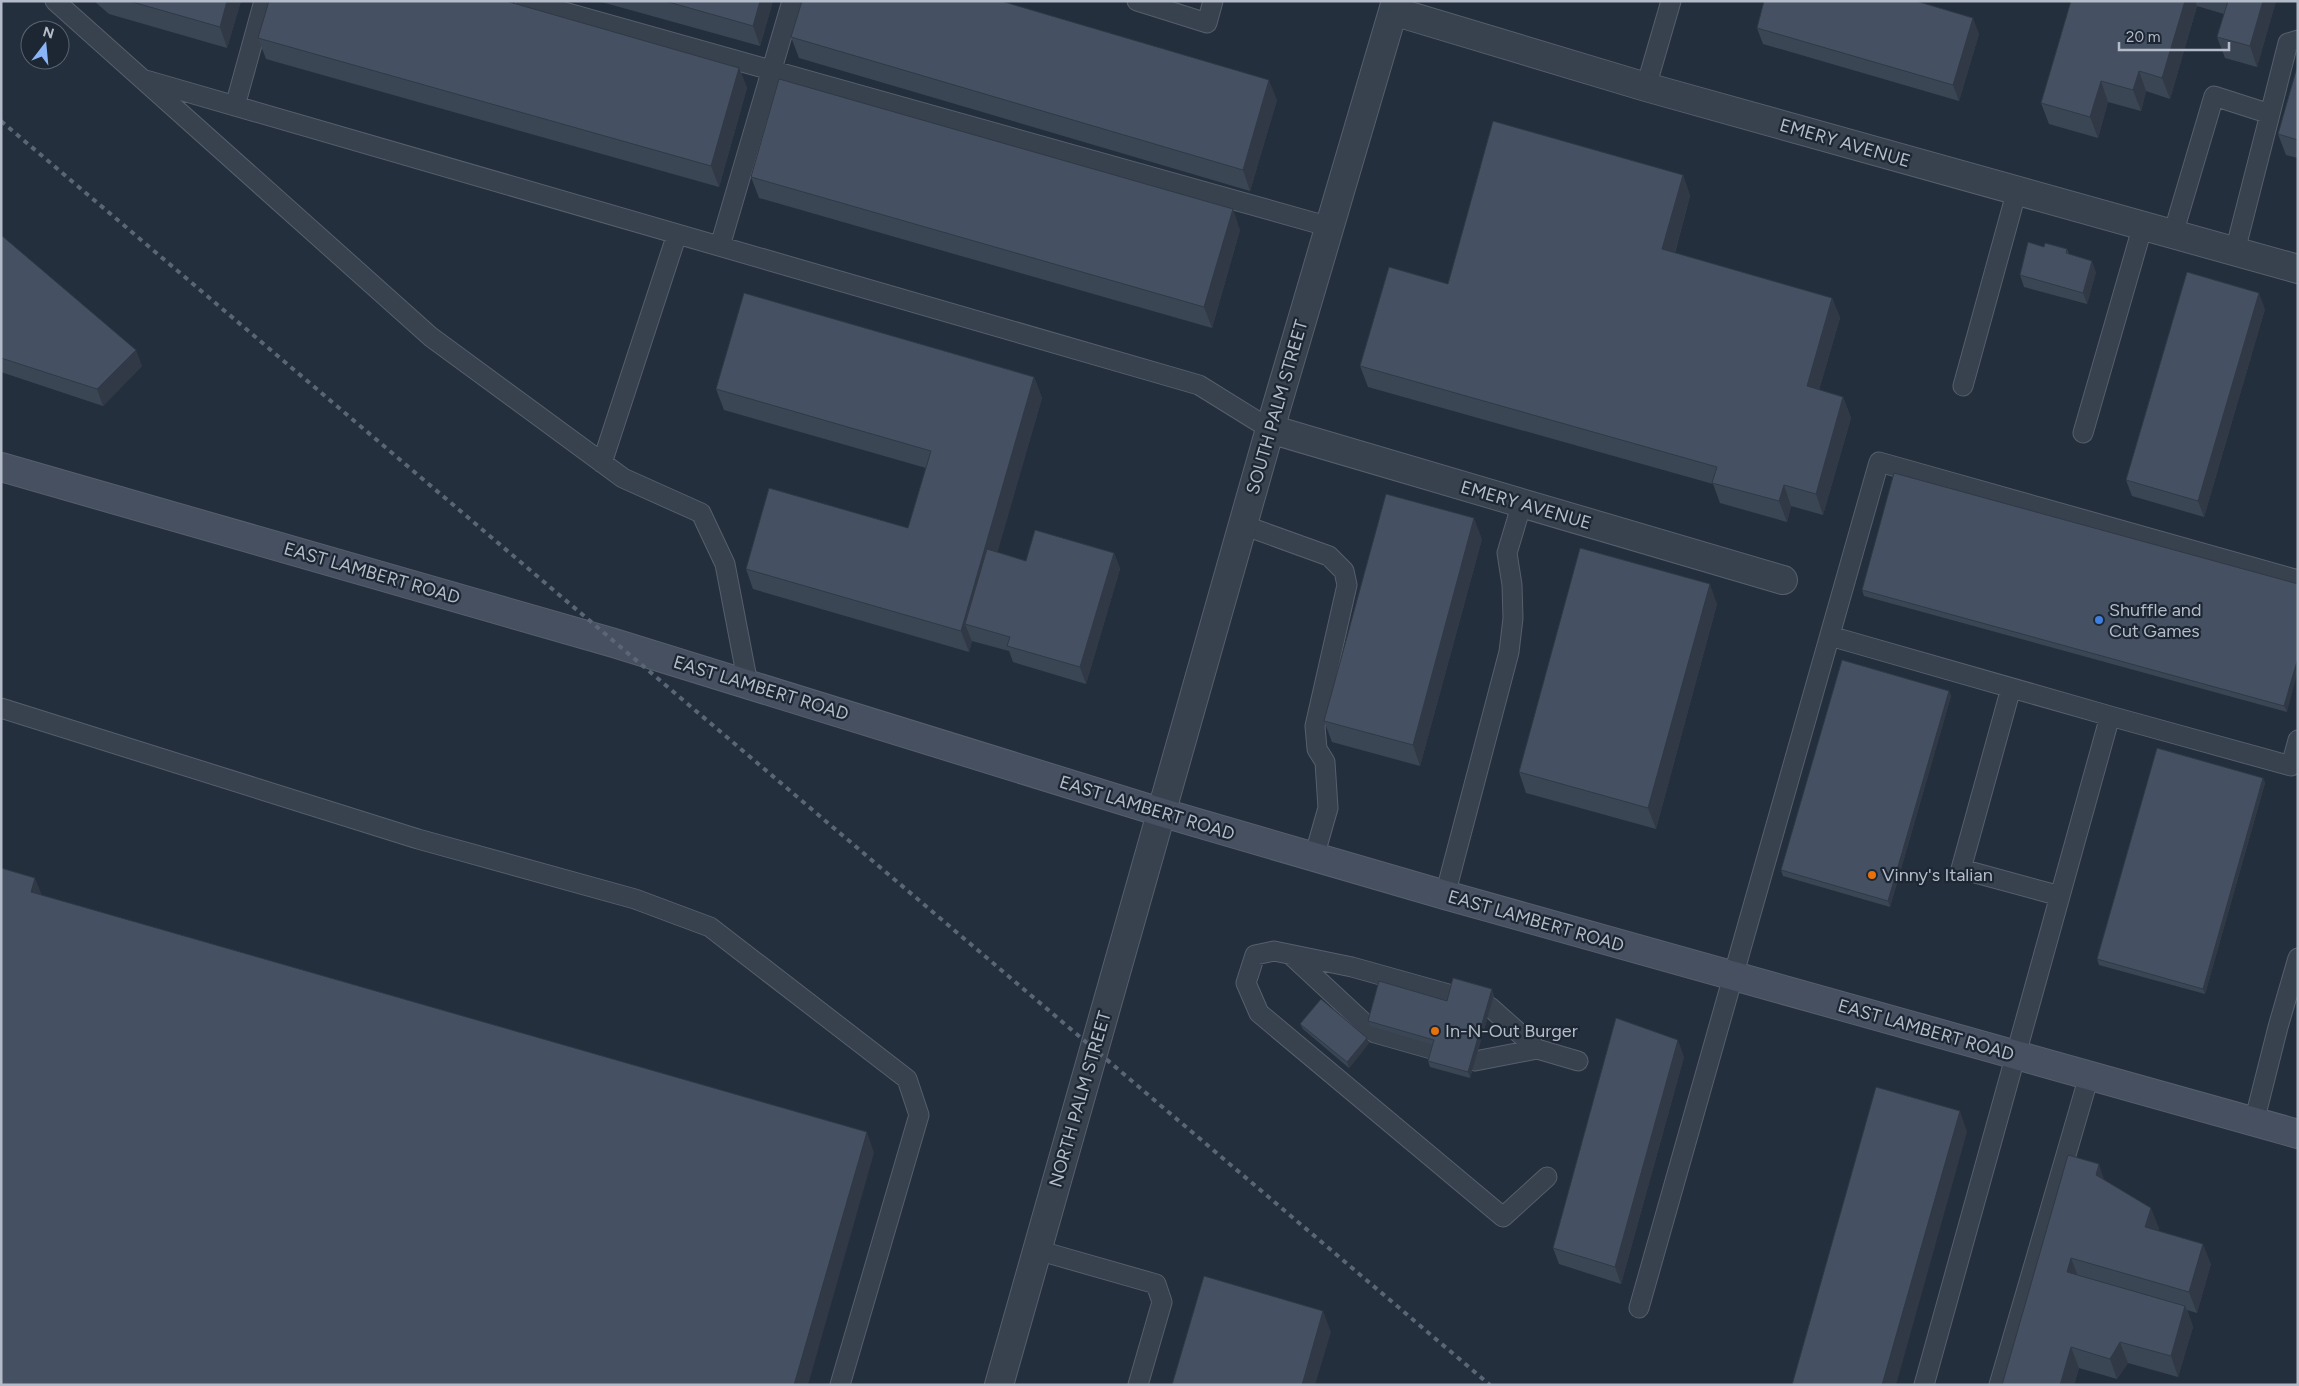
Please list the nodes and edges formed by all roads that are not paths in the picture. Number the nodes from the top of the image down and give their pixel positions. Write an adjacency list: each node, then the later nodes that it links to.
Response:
1 (55, 1): 11 (lane)
2 (264, 1): 13 (lane)
3 (525, 1): 10 (lane)
4 (792, 1): 10 (lane)
5 (1137, 1): 6 (lane)
6 (1213, 1)
7 (1672, 1): 12 (lane)
8 (1394, 6): 12 (street, EMERY AVENUE); 17 (street, SOUTH PALM STREET)
9 (2298, 40): 14 (lane)
10 (772, 71): 17 (lane); 20 (lane)
11 (142, 79): 13 (lane); 26 (lane)
12 (1646, 87): 15 (street, EMERY AVENUE)
13 (235, 106): 18 (lane)
14 (2270, 114): 19 (lane); 21 (lane)
15 (2017, 190): 16 (street, EMERY AVENUE); 23 (lane)
16 (2143, 225): 19 (street, EMERY AVENUE); 25 (lane)
17 (1330, 227): 24 (street, SOUTH PALM STREET)
18 (677, 234): 20 (lane); 26 (lane)
19 (2173, 234): 21 (street, EMERY AVENUE)
20 (720, 246): 24 (lane)
21 (2235, 251): 22 (street, EMERY AVENUE)
22 (2298, 268)
23 (1963, 386)
24 (1270, 429): 28 (street, EMERY AVENUE); 29 (street, SOUTH PALM STREET)
25 (2083, 433)
26 (602, 463): 33 (lane)
27 (1, 467): 33 (main road, EAST LAMBERT ROAD)
28 (1522, 503): 30 (street, EMERY AVENUE); 40 (lane)
29 (1243, 525): 38 (street, SOUTH PALM STREET); 39 (lane)
30 (1783, 580)
31 (2298, 580): 32 (lane)
32 (1830, 636): 34 (lane); 44 (lane)
33 (748, 684): 38 (main road, EAST LAMBERT ROAD)
34 (2011, 688): 36 (lane); 41 (lane)
35 (1, 708): 58 (lane)
36 (2110, 716): 37 (lane); 41 (lane)
37 (2298, 740)
38 (1160, 812): 39 (main road, EAST LAMBERT ROAD); 56 (street, NORTH PALM STREET)
39 (1314, 857): 40 (main road, EAST LAMBERT ROAD)
40 (1445, 895): 44 (main road, EAST LAMBERT ROAD)
41 (2060, 896): 49 (lane)
42 (1290, 955): 45 (lane); 48 (lane); 55 (lane)
43 (2298, 958): 53 (lane)
44 (1734, 976): 49 (main road, EAST LAMBERT ROAD); 57 (lane)
45 (1452, 995)
46 (1490, 1007): 47 (lane)
47 (1537, 1049): 50 (lane); 51 (lane)
48 (1435, 1050)
49 (2016, 1055): 52 (main road, EAST LAMBERT ROAD); 61 (lane)
50 (1475, 1061)
51 (1578, 1061)
52 (2089, 1076): 53 (main road, EAST LAMBERT ROAD); 62 (lane)
53 (2254, 1122): 54 (main road, EAST LAMBERT ROAD)
54 (2298, 1134)
55 (1547, 1177)
56 (1037, 1250): 59 (street, NORTH PALM STREET); 60 (lane)
57 (1640, 1308)
58 (840, 1385)
59 (998, 1385)
60 (1138, 1385)
61 (1924, 1385)
62 (1998, 1385)

